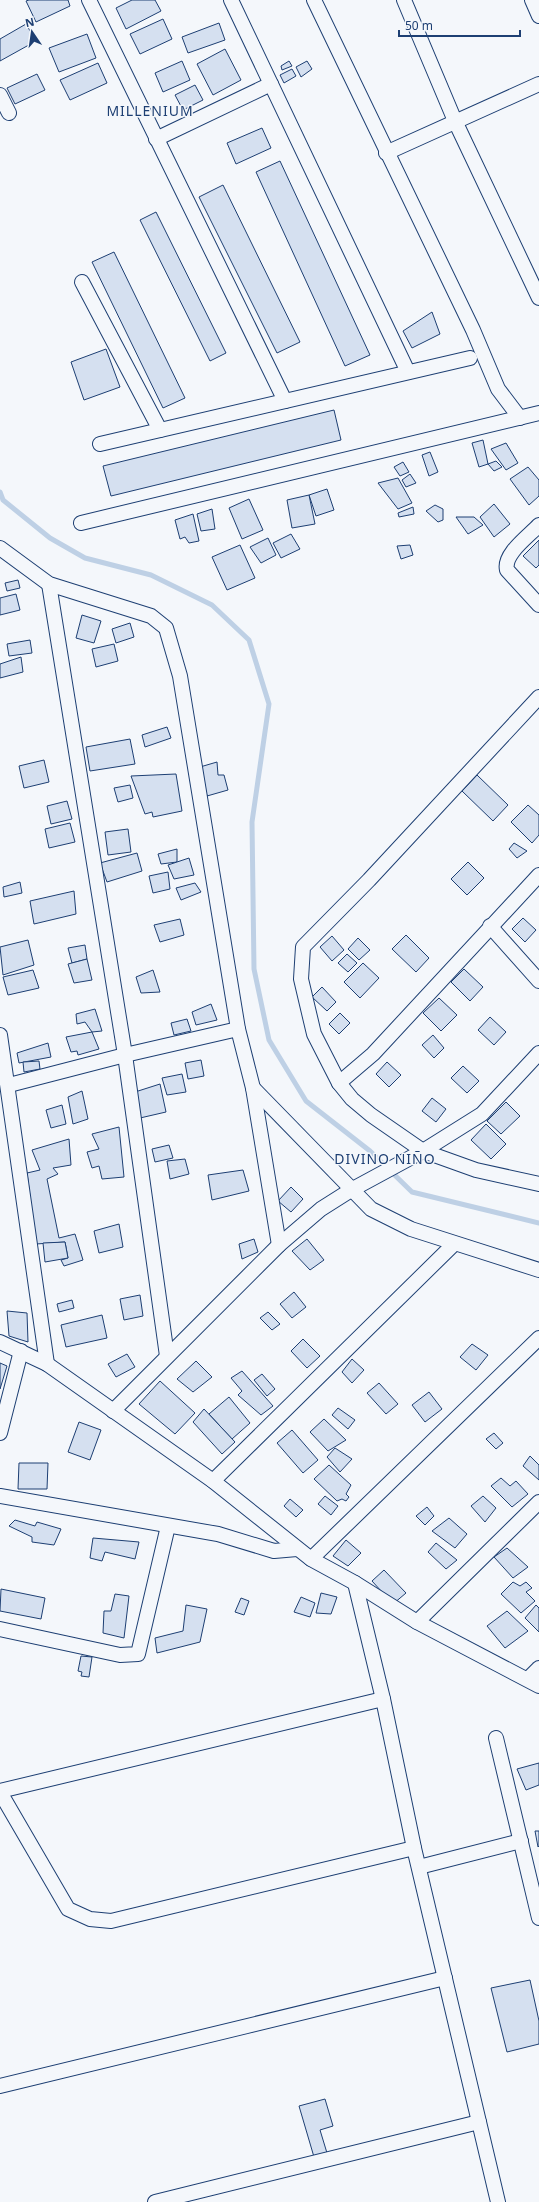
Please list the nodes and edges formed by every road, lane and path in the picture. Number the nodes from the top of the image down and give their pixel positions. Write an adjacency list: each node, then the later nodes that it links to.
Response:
1 (89, 0): 12 (street)
2 (232, 0): 7 (street)
3 (314, 0): 13 (street)
4 (404, 0): 11 (street)
5 (532, 0): 6 (street)
6 (539, 16)
7 (271, 84): 12 (street); 17 (street)
8 (539, 84): 11 (street)
9 (0, 95): 10 (street)
10 (9, 113)
11 (455, 121): 13 (street); 15 (street)
12 (156, 139): 18 (street)
13 (386, 153): 20 (street)
14 (82, 282): 21 (street)
15 (539, 298)
16 (470, 358): 17 (street)
17 (408, 372): 18 (street)
18 (285, 401): 21 (street)
19 (539, 413): 20 (street)
20 (520, 418): 23 (street)
21 (160, 430): 22 (street)
22 (100, 444)
23 (81, 523)
24 (539, 525): 27 (street)
25 (0, 548): 26 (street)
26 (49, 584): 32 (street); 35 (street)
27 (539, 605)
28 (539, 696): 36 (street)
29 (539, 875): 30 (street)
30 (490, 926): 31 (street); 36 (street)
31 (539, 981)
32 (238, 1029): 35 (street); 38 (street)
33 (0, 1035): 37 (street)
34 (539, 1054): 39 (street)
35 (125, 1055): 37 (street); 48 (street)
36 (340, 1083): 39 (street)
37 (8, 1085): 49 (street)
38 (253, 1088): 41 (street); 43 (street)
39 (423, 1151): 40 (street); 41 (street)
40 (539, 1184)
41 (351, 1190): 42 (street); 43 (street)
42 (454, 1244): 44 (street); 52 (street)
43 (279, 1245): 48 (street)
44 (539, 1270)
45 (539, 1338): 57 (street)
46 (0, 1342): 47 (street)
47 (21, 1351): 49 (street); 51 (street)
48 (167, 1356): 50 (street)
49 (47, 1364): 50 (street)
50 (113, 1411): 52 (street)
51 (0, 1433)
52 (213, 1481): 56 (street)
53 (0, 1496): 55 (street)
54 (539, 1502): 59 (street)
55 (168, 1526): 56 (street); 60 (street)
56 (297, 1549): 57 (street)
57 (311, 1559): 58 (street)
58 (355, 1582): 59 (street); 63 (street)
59 (417, 1622): 62 (street)
60 (0, 1629)
61 (539, 1668): 62 (street)
62 (534, 1682)
63 (382, 1699): 65 (street); 67 (street)
64 (496, 1738): 66 (street)
65 (0, 1792): 67 (street)
66 (521, 1841): 68 (street); 69 (street)
67 (414, 1848): 68 (street)
68 (419, 1867): 70 (street)
69 (539, 1918)
70 (445, 1978): 71 (street); 72 (street)
71 (0, 2086)
72 (479, 2122): 73 (street); 74 (street)
73 (155, 2202)
74 (498, 2202)

